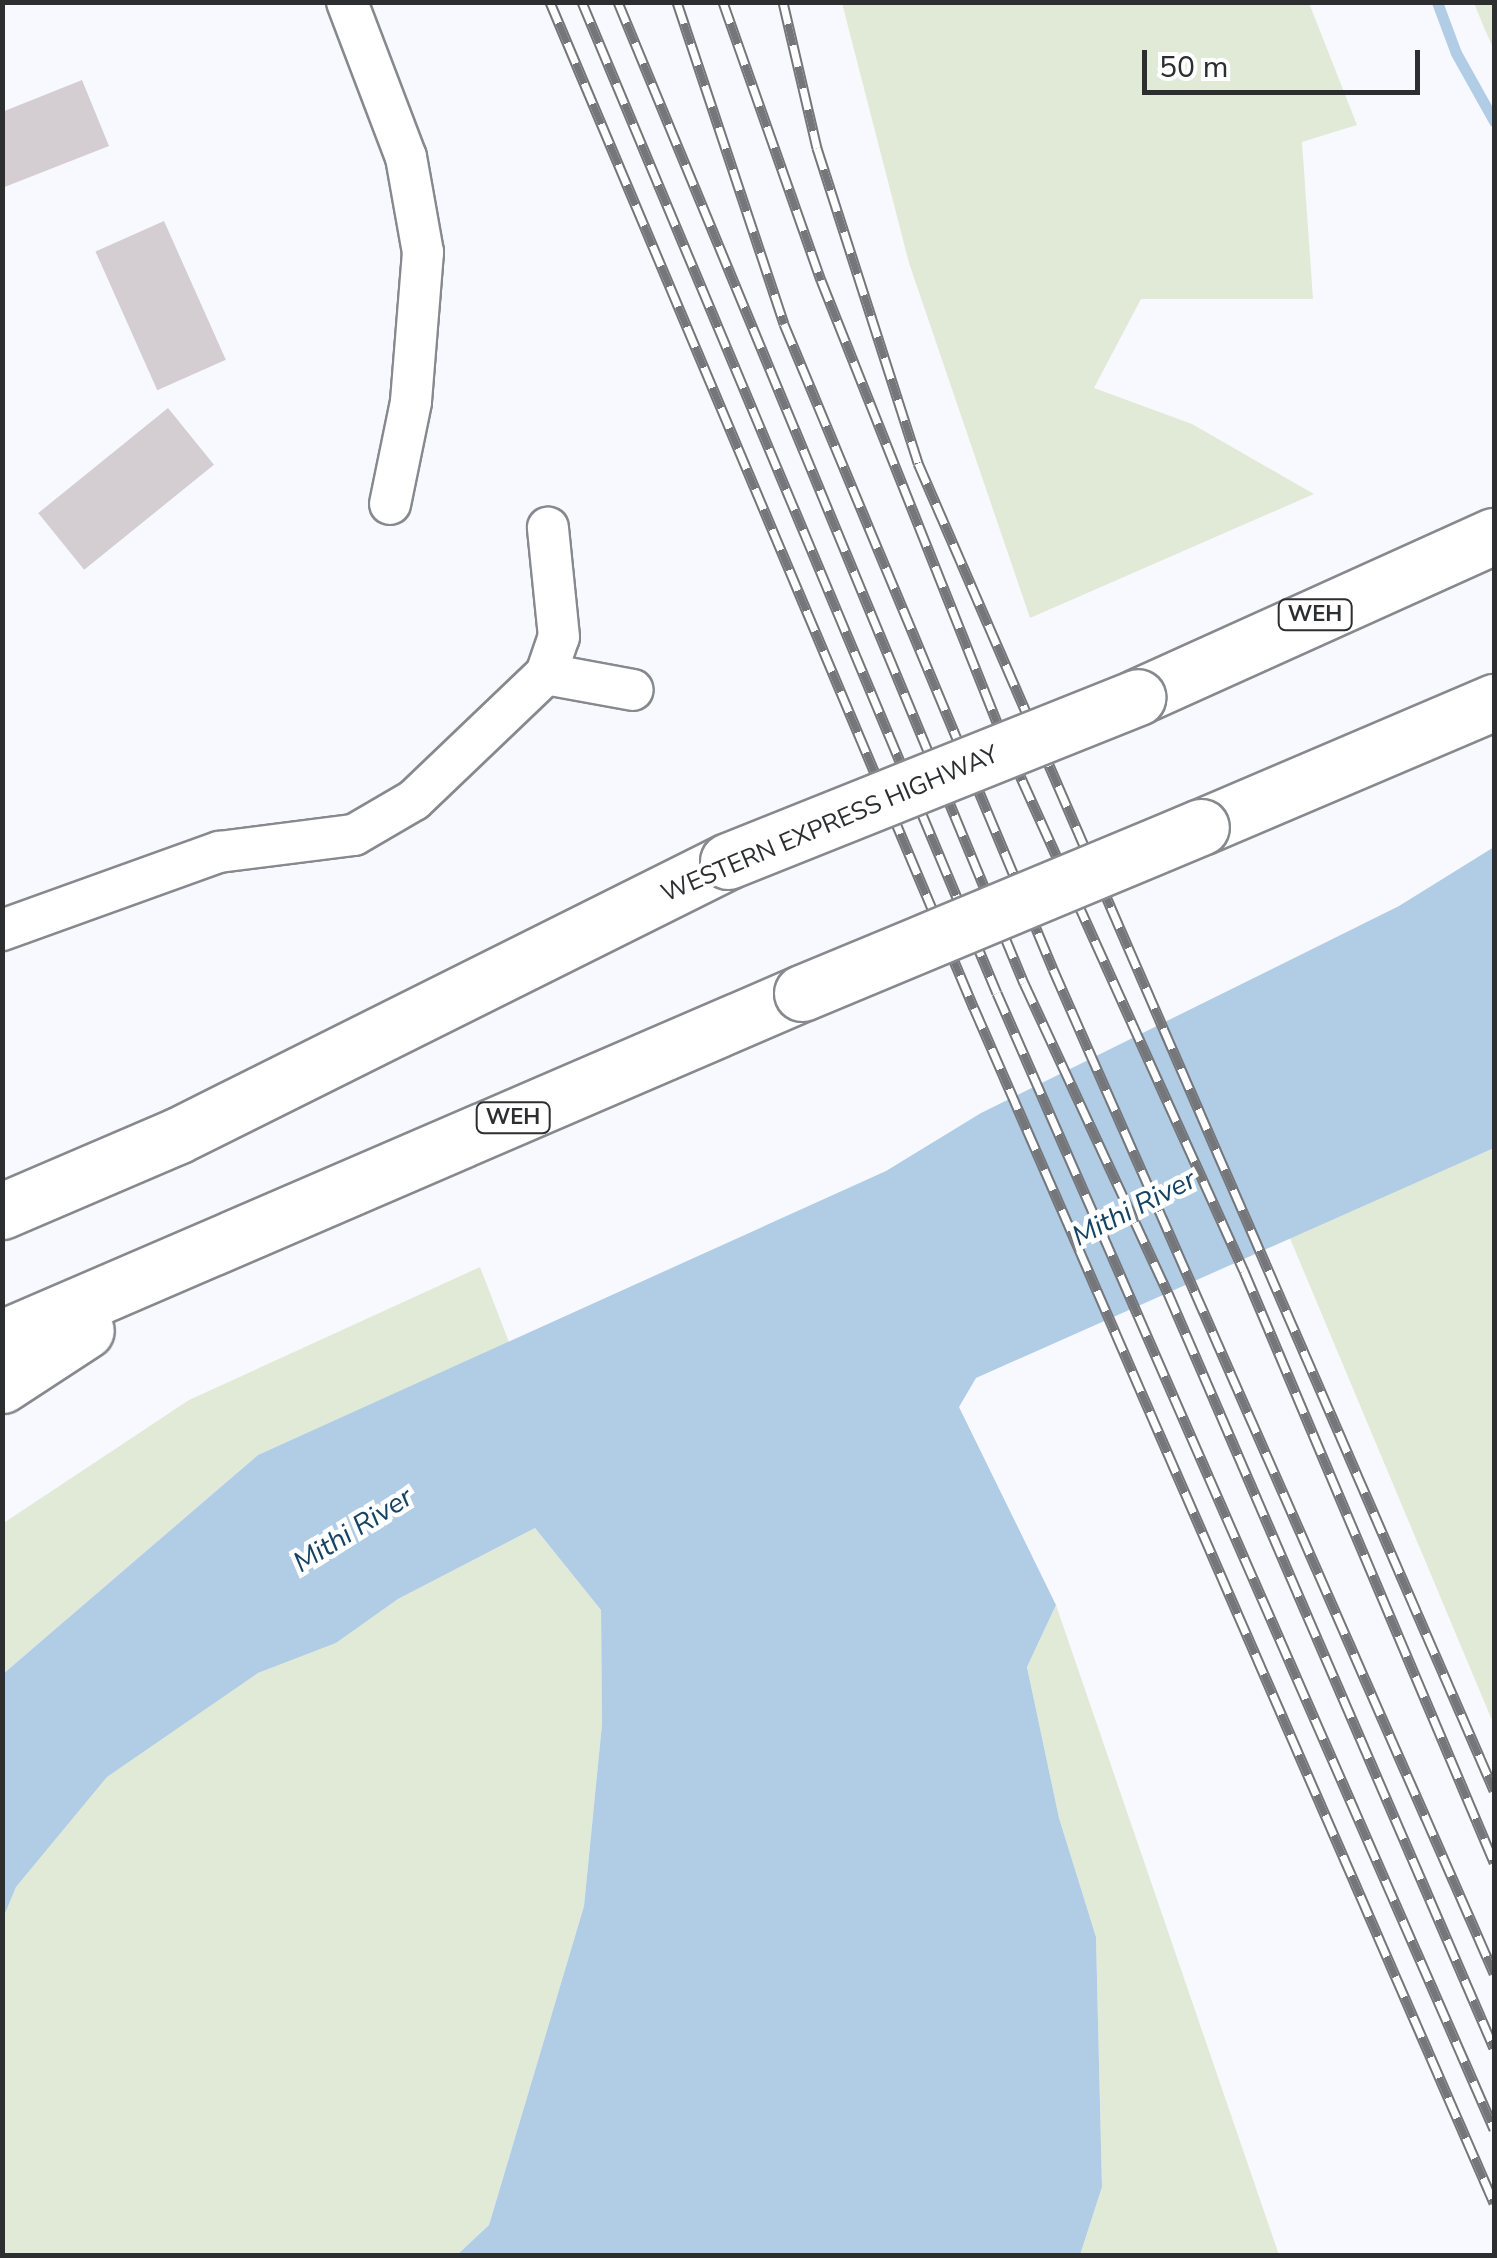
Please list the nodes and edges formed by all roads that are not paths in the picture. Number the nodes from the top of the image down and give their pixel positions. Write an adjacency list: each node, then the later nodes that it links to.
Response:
1 (347, 2): 2 (street)
2 (390, 504)
3 (548, 528): 5 (street)
4 (1487, 537): 9 (highway, WESTERN EXPRESS HIGHWAY / WEH, bridge)
5 (546, 674): 6 (street); 8 (street)
6 (633, 690)
7 (1494, 702): 12 (highway, WEH, bridge)
8 (2, 930)
9 (177, 1136): 10 (highway); 11 (highway)
10 (2, 1178)
11 (2, 1210)
12 (223, 1242): 13 (highway); 14 (highway)
13 (2, 1338)
14 (2, 1384)

